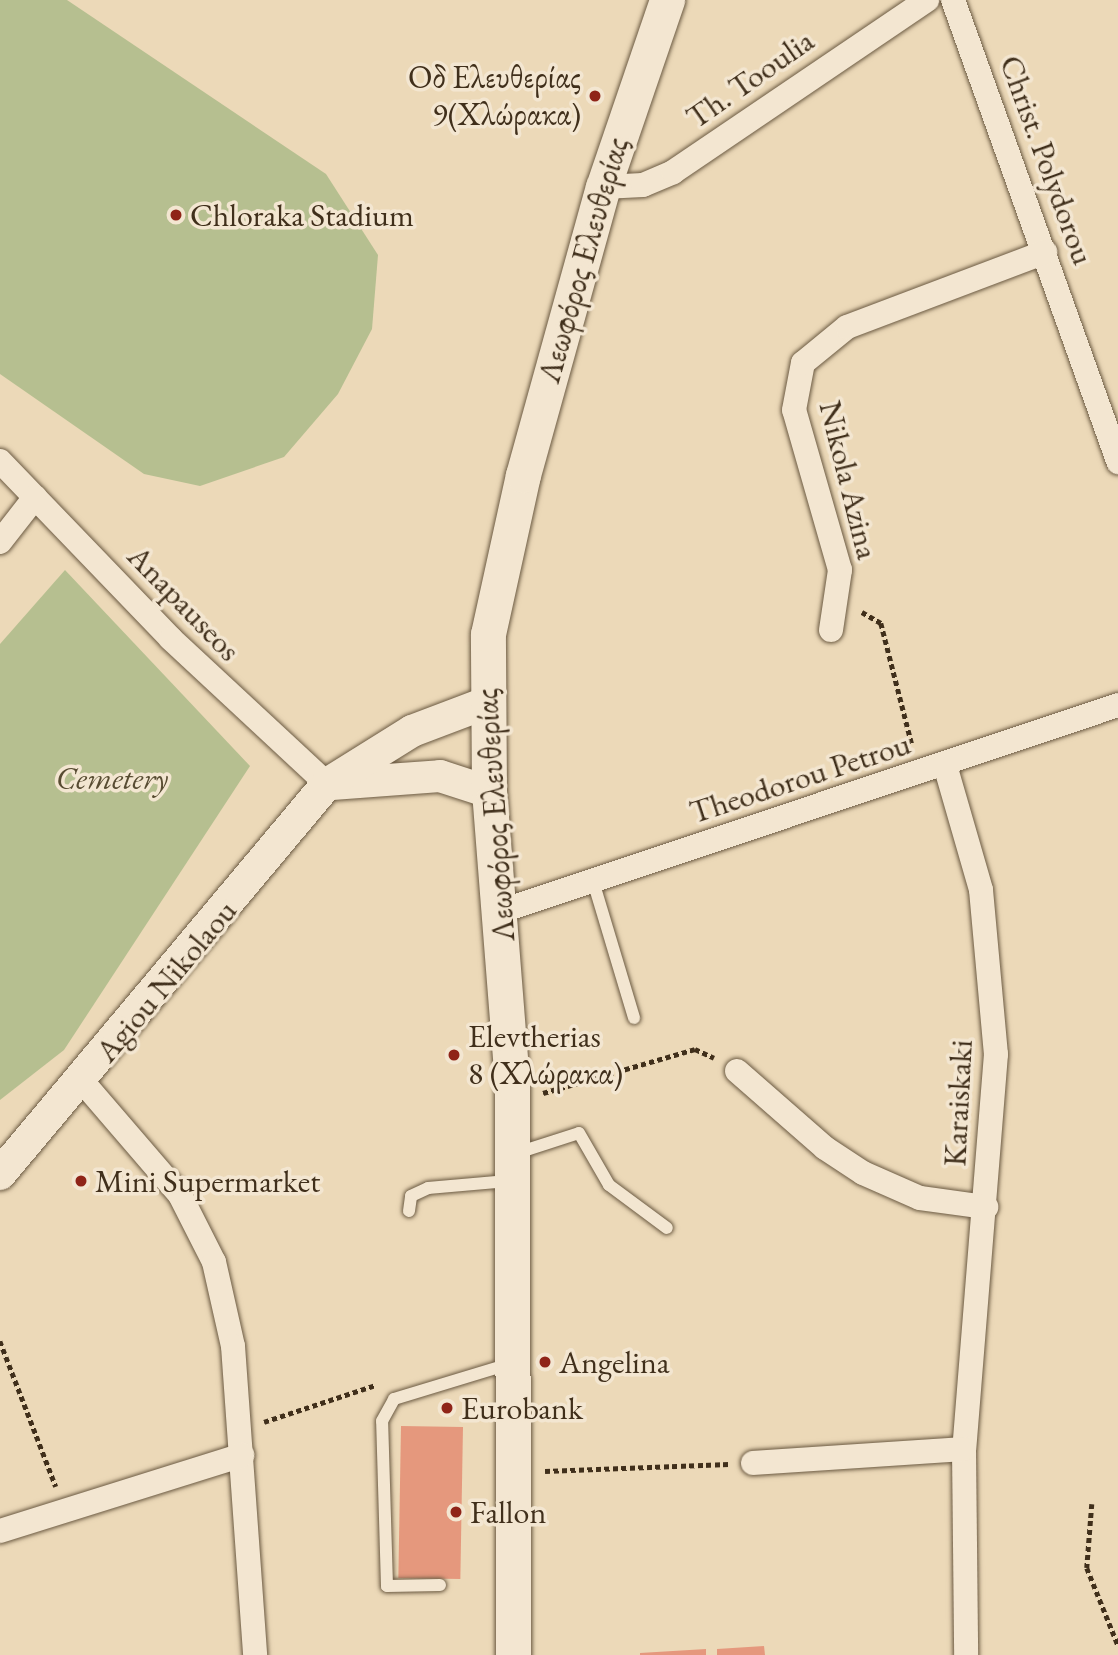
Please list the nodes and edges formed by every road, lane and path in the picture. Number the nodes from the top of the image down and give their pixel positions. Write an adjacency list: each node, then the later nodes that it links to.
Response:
1 (667, 0): 4 (main road, Λεωφόρος Ελευθερίας)
2 (927, 0): 4 (street, Th. Tooulia)
3 (953, 0): 5 (street, Christ. Polydorou)
4 (603, 187): 12 (main road, Λεωφόρος Ελευθερίας)
5 (1045, 252): 6 (street, Christ. Polydorou); 10 (street, Nikola Azina)
6 (1117, 457)
7 (0, 461): 8 (street, Anapauseos)
8 (35, 497): 9 (street); 16 (street, Anapauseos)
9 (0, 542)
10 (840, 599): 11 (street, Nikola Azina); 15 (path)
11 (831, 630)
12 (486, 704): 16 (street, Agiou Nikolaou); 17 (main road, Λεωφόρος Ελευθερίας)
13 (1118, 705): 14 (street, Theodorou Petrou)
14 (945, 765): 15 (street, Theodorou Petrou); 26 (street, Karaiskaki)
15 (919, 774): 18 (street, Theodorou Petrou)
16 (327, 784): 17 (street); 22 (street, Agiou Nikolaou)
17 (489, 792): 19 (main road, Λεωφόρος Ελευθερίας)
18 (593, 881): 19 (street, Theodorou Petrou); 20 (lane)
19 (502, 911): 23 (main road, Λεωφόρος Ελευθερίας)
20 (634, 1018)
21 (737, 1070): 23 (path); 26 (street)
22 (82, 1081): 25 (street, Agiou Nikolaou); 32 (street)
23 (512, 1102): 24 (main road, Λεωφόρος Ελευθερίας)
24 (511, 1168): 27 (lane); 28 (lane); 30 (main road, Λεωφόρος Ελευθερίας)
25 (0, 1174)
26 (986, 1207): 31 (street, Karaiskaki)
27 (409, 1211)
28 (667, 1228)
29 (0, 1341): 36 (path)
30 (509, 1364): 34 (main road, Λεωφόρος Ελευθερίας); 38 (lane)
31 (964, 1449): 33 (street); 42 (street, Karaiskaki)
32 (242, 1455): 36 (street); 40 (street)
33 (753, 1463): 34 (path)
34 (509, 1473): 41 (main road, Λεωφόρος Ελευθερίας)
35 (1092, 1504): 39 (path)
36 (65, 1511): 37 (street)
37 (0, 1531)
38 (440, 1585)
39 (1118, 1645)
40 (255, 1655)
41 (513, 1655)
42 (966, 1655)

